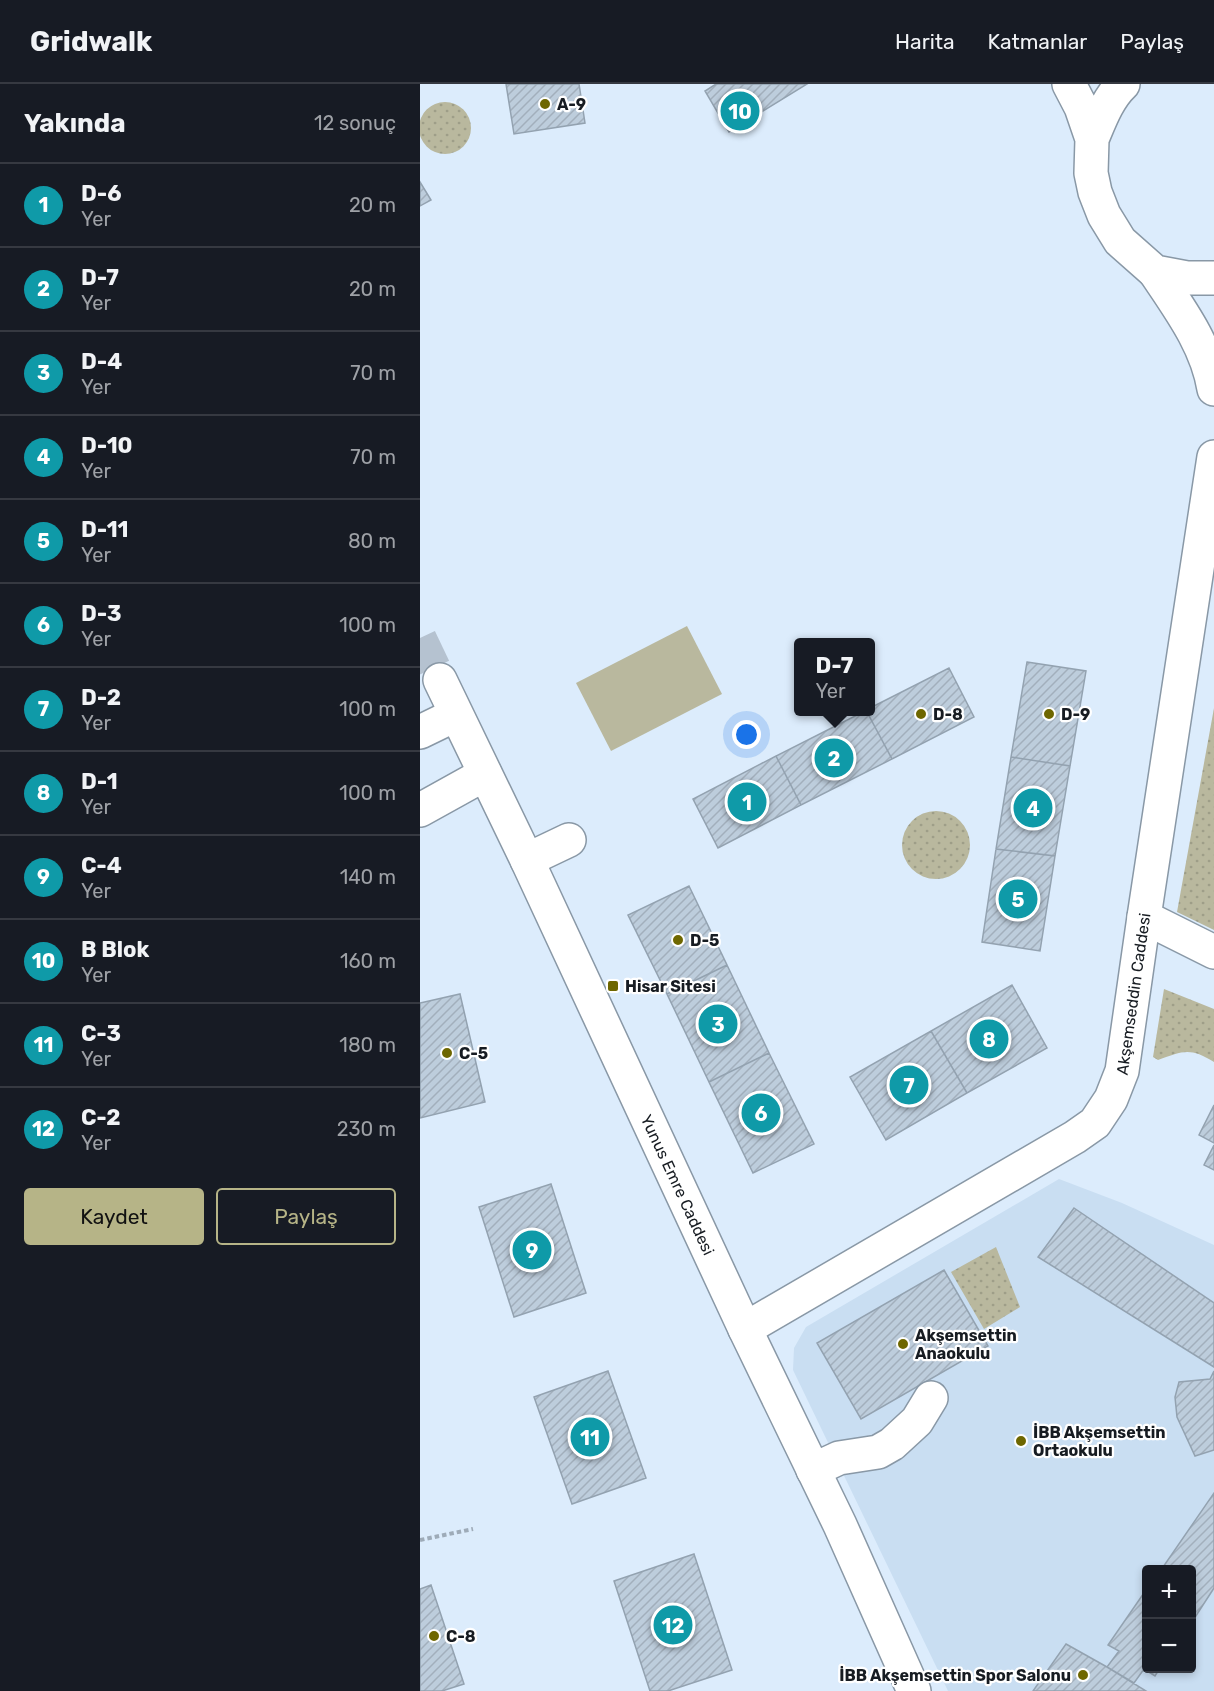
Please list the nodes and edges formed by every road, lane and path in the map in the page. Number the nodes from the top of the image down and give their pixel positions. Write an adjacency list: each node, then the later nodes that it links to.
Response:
1 (1069, 84): 3 (street)
2 (1123, 84): 3 (street)
3 (1092, 139): 4 (street)
4 (1155, 272): 5 (street); 6 (street)
5 (1214, 278)
6 (1214, 389)
7 (1214, 457): 15 (street, Akşemseddin Caddesi)
8 (440, 680): 9 (street, Yunus Emre Caddesi)
9 (455, 715): 10 (street); 11 (street, Yunus Emre Caddesi)
10 (420, 732)
11 (485, 774): 12 (street); 14 (street, Yunus Emre Caddesi)
12 (420, 810)
13 (569, 840): 14 (street)
14 (527, 860): 17 (street, Yunus Emre Caddesi)
15 (1143, 917): 16 (street); 17 (street, Akşemseddin Caddesi)
16 (1214, 952)
17 (745, 1329): 19 (street, Yunus Emre Caddesi)
18 (932, 1398): 19 (street)
19 (813, 1470): 22 (street, Yunus Emre Caddesi)
20 (473, 1529): 21 (path)
21 (420, 1540)
22 (914, 1691)

